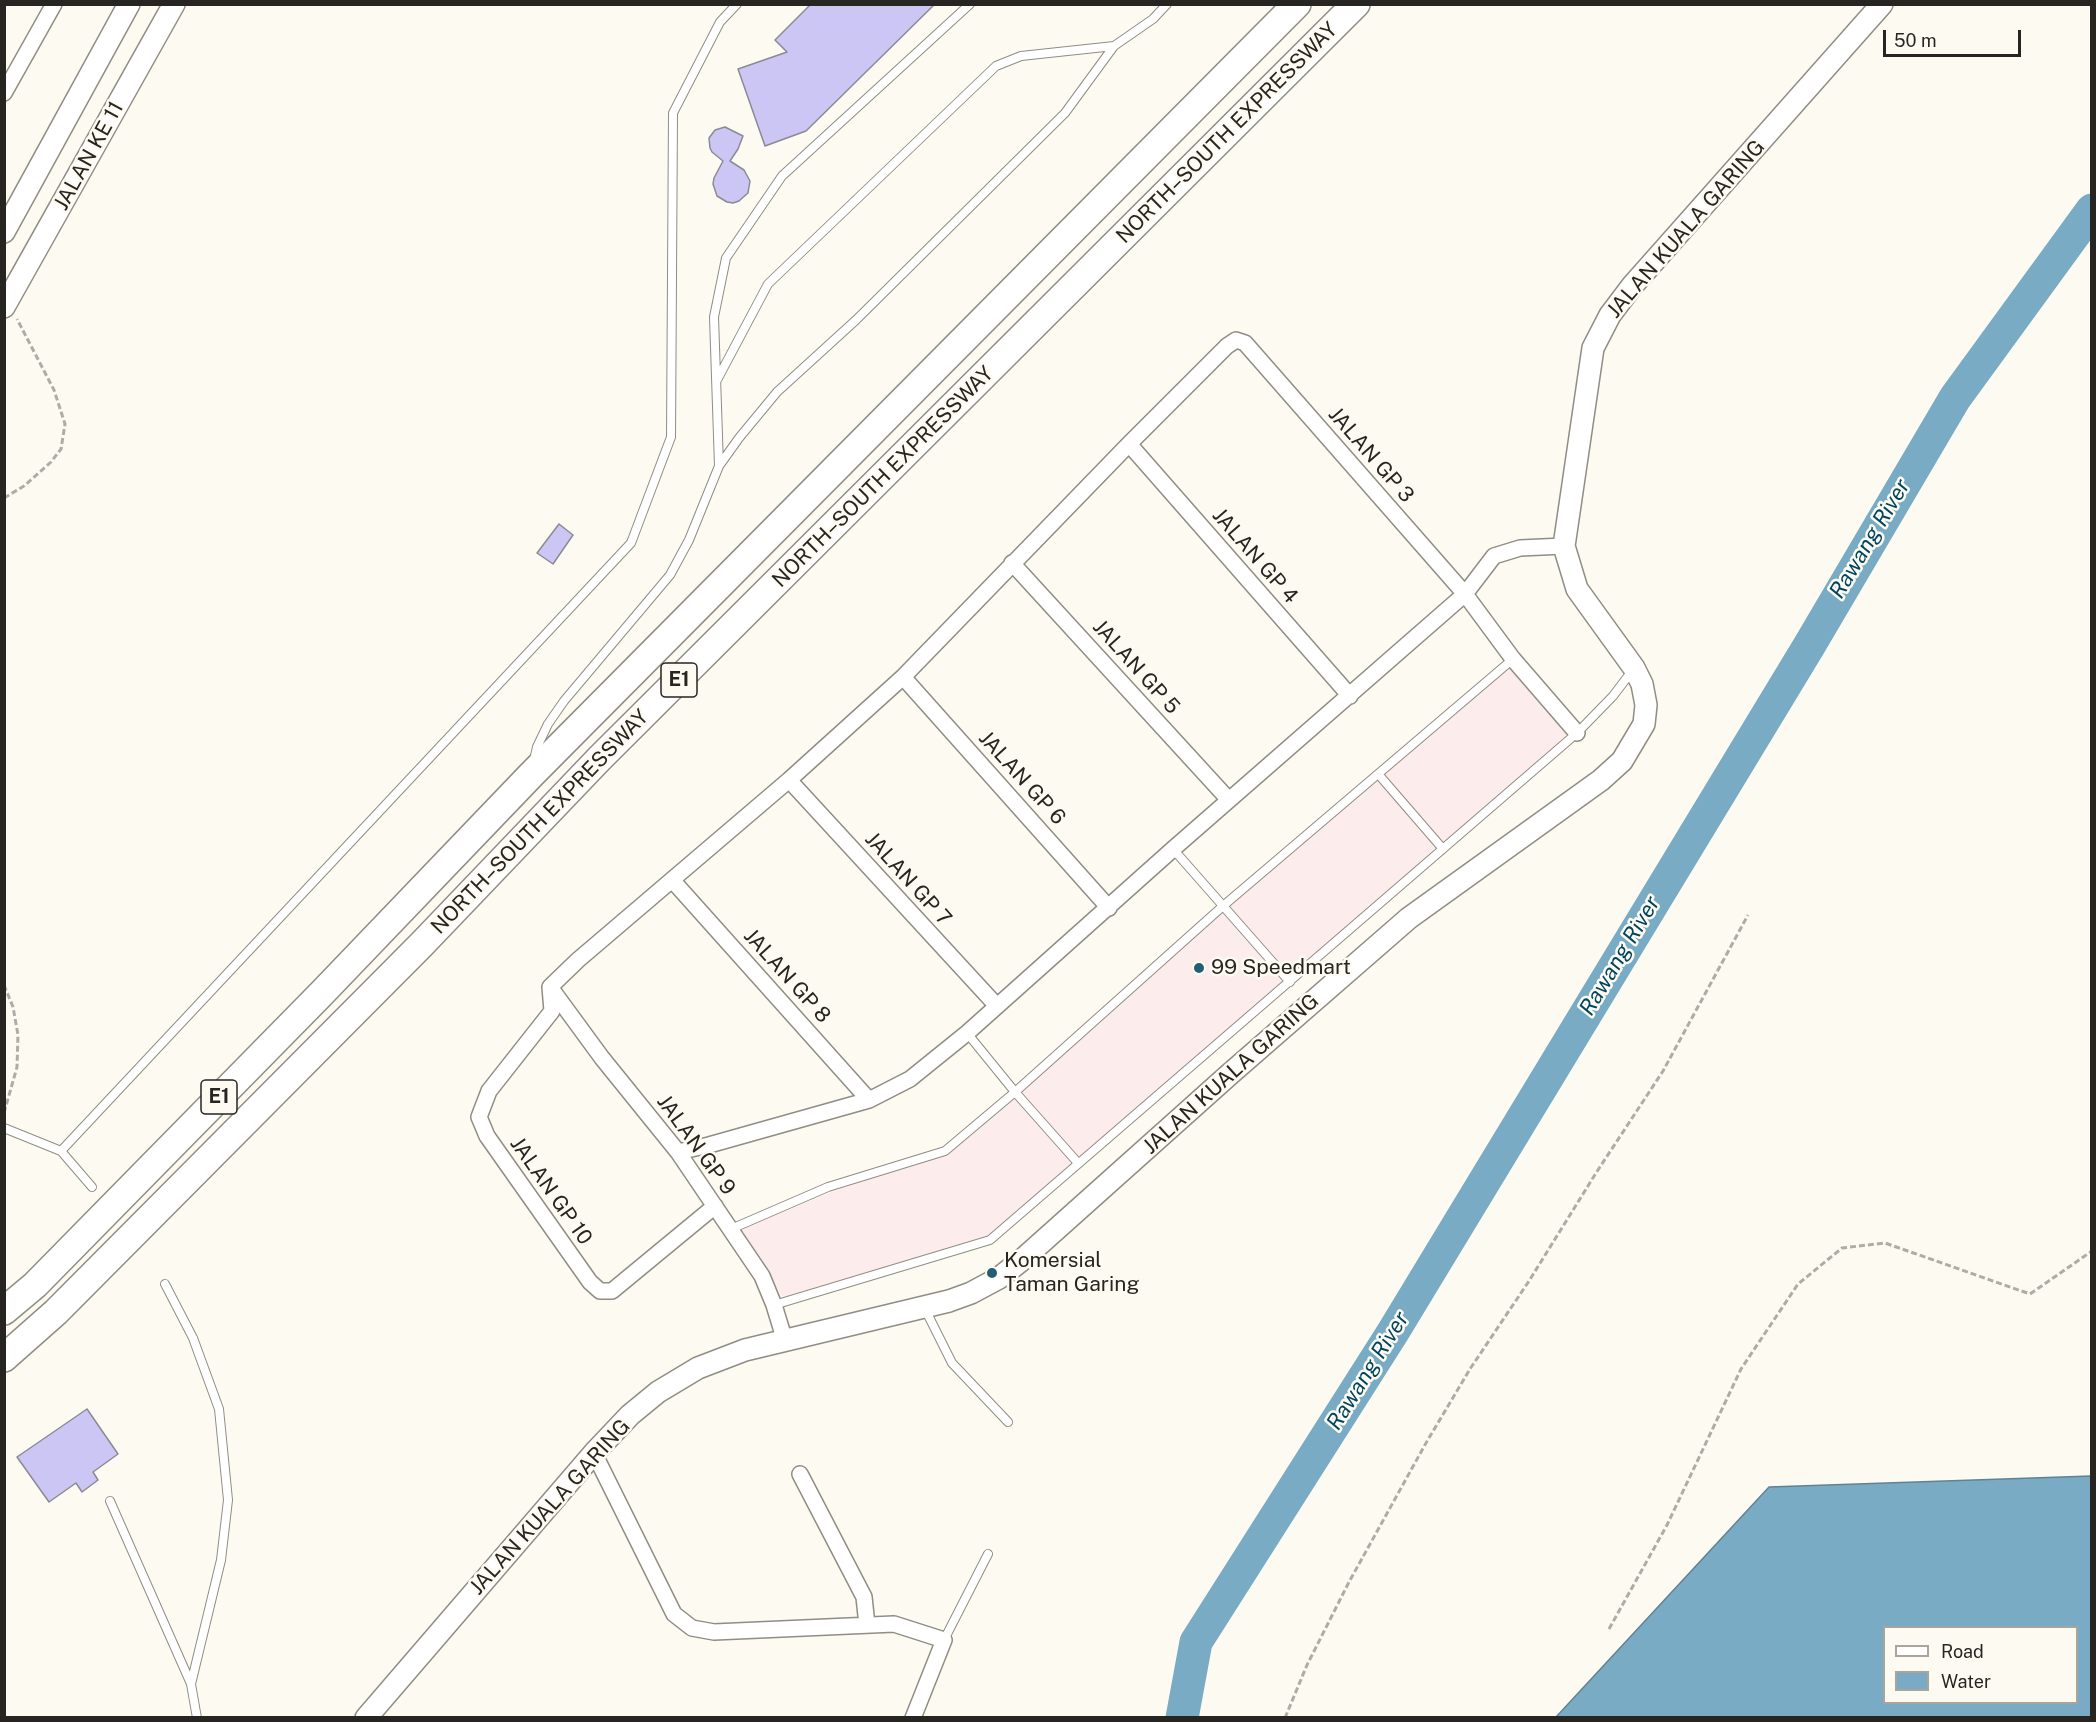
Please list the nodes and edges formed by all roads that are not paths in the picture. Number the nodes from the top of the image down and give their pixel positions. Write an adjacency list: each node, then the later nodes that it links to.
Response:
1 (54, 4): 11 (street)
2 (129, 4): 13 (street, JALAN KE 11)
3 (174, 4): 14 (street, JALAN KE 11)
4 (737, 4): 42 (lane)
5 (970, 4): 15 (lane)
6 (1167, 4): 10 (lane)
7 (1297, 4): 26 (highway, NORTH–SOUTH EXPRESSWAY / E1)
8 (1356, 4): 53 (highway, NORTH–SOUTH EXPRESSWAY / E1)
9 (1882, 4): 18 (street, JALAN KUALA GARING)
10 (1114, 46): 15 (lane); 17 (lane)
11 (9, 74): 12 (street)
12 (4, 93)
13 (4, 232)
14 (8, 310)
15 (716, 381): 17 (lane)
16 (1129, 444): 19 (street); 20 (street, JALAN GP 3); 24 (street, JALAN GP 4)
17 (719, 466): 26 (lane)
18 (1564, 546): 20 (street); 22 (street, JALAN KUALA GARING)
19 (1012, 563): 23 (street); 29 (street, JALAN GP 5)
20 (1465, 594): 21 (street, JALAN GP 3); 24 (street)
21 (1513, 659): 25 (street, JALAN GP 3); 27 (lane)
22 (1634, 668): 25 (lane); 50 (street, JALAN KUALA GARING)
23 (903, 677): 28 (street); 34 (street, JALAN GP 6)
24 (1350, 696): 29 (street)
25 (1577, 733): 31 (lane)
26 (531, 775): 51 (highway, NORTH–SOUTH EXPRESSWAY / E1)
27 (1379, 775): 31 (lane); 33 (lane)
28 (789, 780): 32 (street); 37 (street, JALAN GP 7)
29 (1229, 800): 30 (street)
30 (1173, 849): 33 (lane); 34 (street)
31 (1443, 849): 35 (lane)
32 (673, 881): 36 (street); 40 (street, JALAN GP 8)
33 (1223, 906): 35 (lane); 39 (lane)
34 (1109, 908): 37 (street)
35 (1290, 982): 44 (lane)
36 (550, 987): 43 (street, JALAN GP 9); 46 (street, JALAN GP 10)
37 (996, 1005): 38 (street)
38 (967, 1033): 39 (lane); 40 (street)
39 (1015, 1092): 44 (lane); 47 (lane)
40 (869, 1100): 43 (street)
41 (4, 1128): 42 (lane)
42 (61, 1151): 45 (lane)
43 (678, 1152): 46 (street, JALAN GP 9)
44 (1078, 1163): 49 (lane)
45 (92, 1187)
46 (716, 1206): 47 (street, JALAN GP 9)
47 (731, 1230): 49 (street, JALAN GP 9)
48 (165, 1284): 61 (lane)
49 (774, 1305): 52 (street, JALAN GP 9)
50 (924, 1307): 52 (street, JALAN KUALA GARING); 54 (lane)
51 (4, 1311)
52 (785, 1341): 55 (street, JALAN KUALA GARING)
53 (4, 1358)
54 (1008, 1422)
55 (594, 1453): 59 (street); 63 (street, JALAN KUALA GARING)
56 (800, 1474): 59 (street)
57 (110, 1502): 61 (lane)
58 (988, 1554): 60 (lane)
59 (867, 1625): 60 (street)
60 (944, 1640): 64 (street)
61 (191, 1684): 62 (lane)
62 (196, 1718)
63 (366, 1718)
64 (913, 1718)

